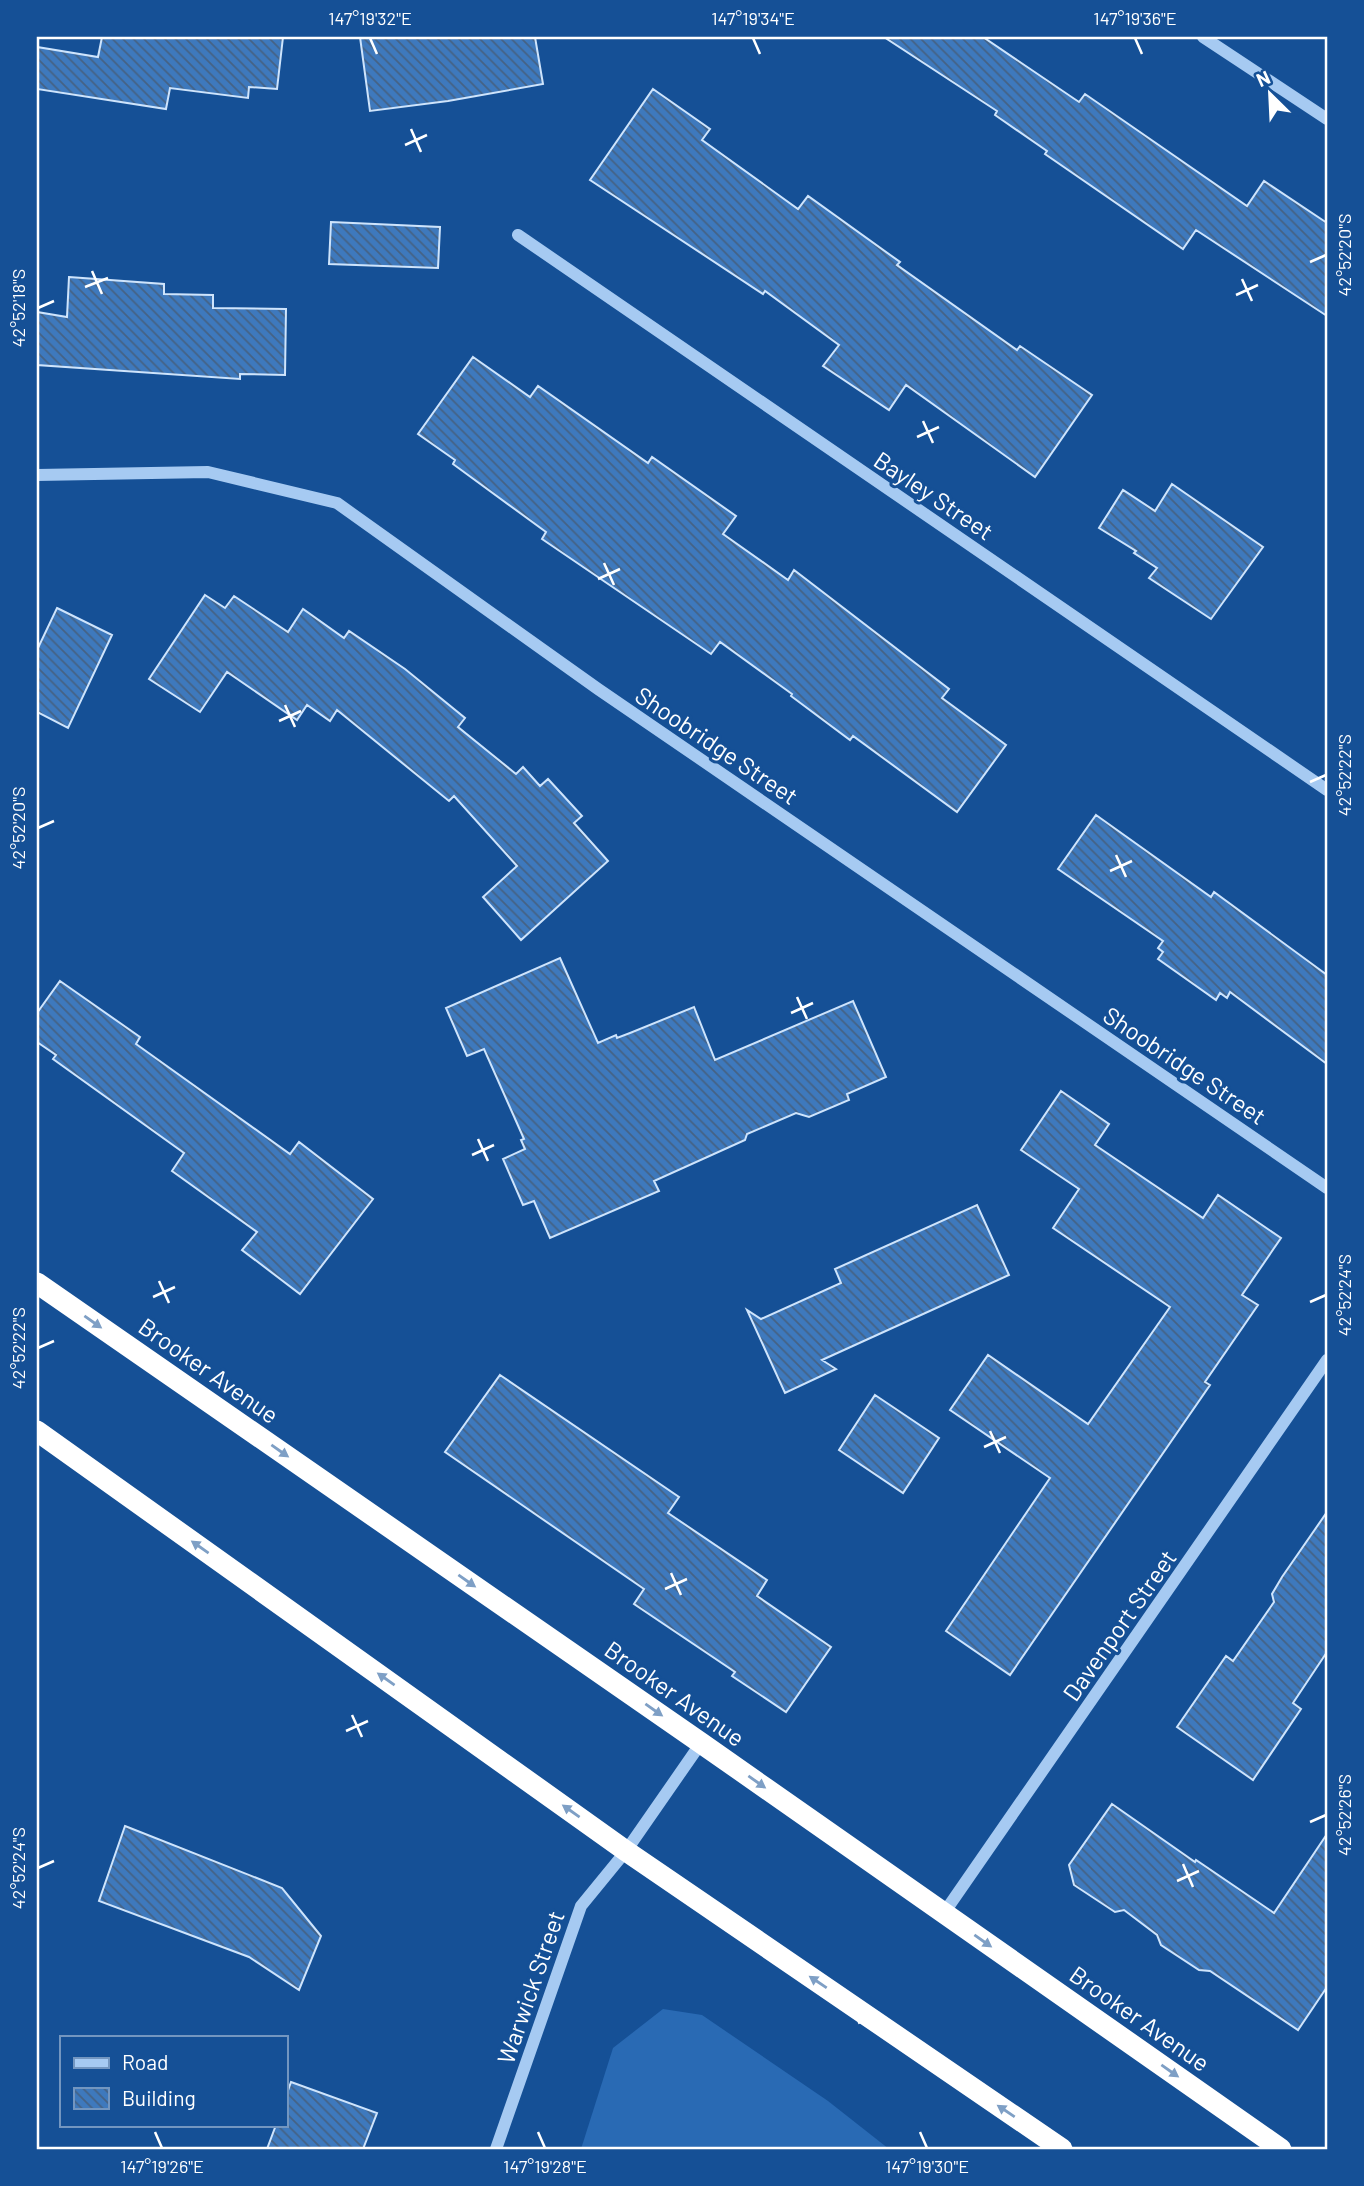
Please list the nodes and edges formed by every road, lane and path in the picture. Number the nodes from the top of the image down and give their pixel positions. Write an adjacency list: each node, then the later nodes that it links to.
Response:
1 (1203, 37): 2 (street)
2 (1327, 119)
3 (518, 235): 5 (street, Bayley Street)
4 (37, 475): 6 (street, Shoobridge Street)
5 (1327, 790)
6 (1327, 1188)
7 (37, 1283): 10 (highway, Brooker Avenue, one-way to 10)
8 (1327, 1360): 12 (street, Davenport Street)
9 (37, 1431): 11 (highway, one-way to 9)
10 (701, 1743): 11 (street, Warwick Street); 12 (highway, Brooker Avenue, one-way to 12)
11 (626, 1851): 13 (street, Warwick Street); 14 (highway, one-way to 11)
12 (944, 1913): 15 (highway, Brooker Avenue, one-way to 15)
13 (496, 2149)
14 (1062, 2149)
15 (1281, 2149)

